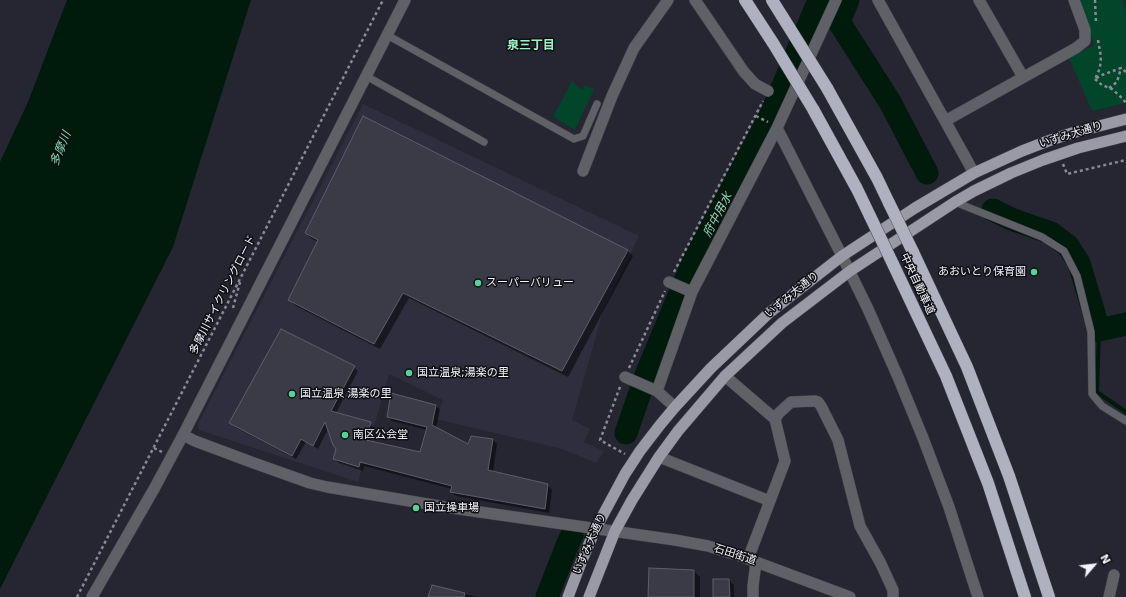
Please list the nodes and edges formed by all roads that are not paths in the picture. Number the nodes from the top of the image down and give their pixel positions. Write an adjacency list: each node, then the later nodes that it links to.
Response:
1 (405, 0): 10 (street)
2 (668, 0): 20 (street)
3 (695, 0): 13 (street)
4 (745, 0): 47 (highway, 中央自動車道, bridge)
5 (772, 0): 48 (highway, 中央自動車道, bridge)
6 (878, 0): 16 (street)
7 (980, 0): 12 (street)
8 (1074, 0): 12 (street)
9 (832, 2): 17 (street)
10 (387, 35): 11 (street); 14 (lane)
11 (366, 76): 19 (lane); 33 (street)
12 (1022, 77): 16 (street)
13 (768, 91)
14 (597, 104)
15 (1126, 119): 21 (main road, いずみ大通り)
16 (945, 121): 21 (street)
17 (777, 128): 23 (street); 26 (street)
18 (1126, 136): 22 (main road, いずみ大通り)
19 (484, 142)
20 (583, 171)
21 (974, 173): 23 (main road, いずみ大通り)
22 (955, 202): 24 (main road, いずみ大通り); 32 (lane)
23 (842, 256): 24 (street); 30 (main road, いずみ大通り)
24 (850, 271): 27 (main road, いずみ大通り); 46 (street)
25 (672, 284): 26 (street)
26 (689, 290): 29 (street)
27 (725, 376): 31 (street); 34 (main road, いずみ大通り)
28 (628, 378): 29 (street)
29 (654, 390): 30 (street)
30 (675, 407): 36 (main road, いずみ大通り)
31 (774, 419): 35 (street); 45 (street)
32 (1126, 421)
33 (183, 435): 36 (street, 石田街道); 40 (street)
34 (659, 457): 35 (street); 37 (main road, いずみ大通り)
35 (770, 501): 38 (street)
36 (596, 528): 37 (street, 石田街道); 41 (main road, いずみ大通り)
37 (615, 531): 38 (street, 石田街道); 42 (main road, いずみ大通り)
38 (752, 560): 43 (street); 44 (street, 石田街道)
39 (1114, 575): 49 (street)
40 (92, 597)
41 (568, 597)
42 (589, 597)
43 (752, 597)
44 (850, 597)
45 (893, 597)
46 (978, 597)
47 (1025, 597)
48 (1049, 597)
49 (1109, 597)

